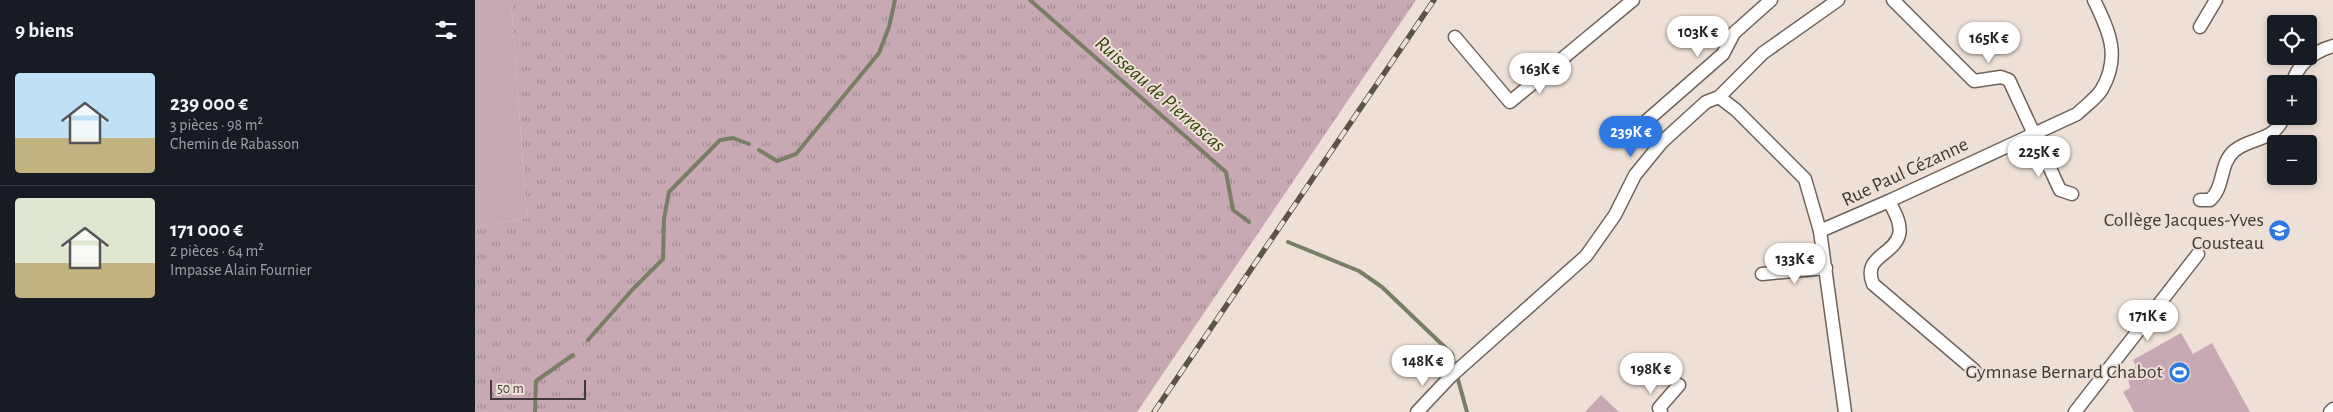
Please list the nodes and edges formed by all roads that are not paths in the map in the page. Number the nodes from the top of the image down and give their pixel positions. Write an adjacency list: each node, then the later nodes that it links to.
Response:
1 (1633, 0): 8 (street)
2 (1771, 0): 13 (street)
3 (1838, 0): 11 (street)
4 (1893, 0): 14 (street)
5 (2094, 0): 14 (street, Rue Paul Cézanne)
6 (2216, 0): 7 (street)
7 (2200, 27)
8 (1455, 37)
9 (2333, 46): 10 (street)
10 (2295, 75)
11 (1719, 97): 18 (street); 25 (street)
12 (2278, 125): 16 (street)
13 (1635, 131)
14 (2032, 134): 15 (street); 17 (street, Rue Paul Cézanne)
15 (2072, 194)
16 (2200, 200)
17 (1889, 201): 18 (street, Rue Paul Cézanne); 22 (street)
18 (1820, 231): 20 (street)
19 (2197, 254): 28 (street)
20 (1825, 268): 21 (street); 27 (street)
21 (1762, 274)
22 (1974, 370)
23 (1679, 385): 26 (street)
24 (2333, 409): 29 (street)
25 (1417, 412)
26 (1661, 412)
27 (1845, 412)
28 (2075, 412)
29 (2330, 412)

